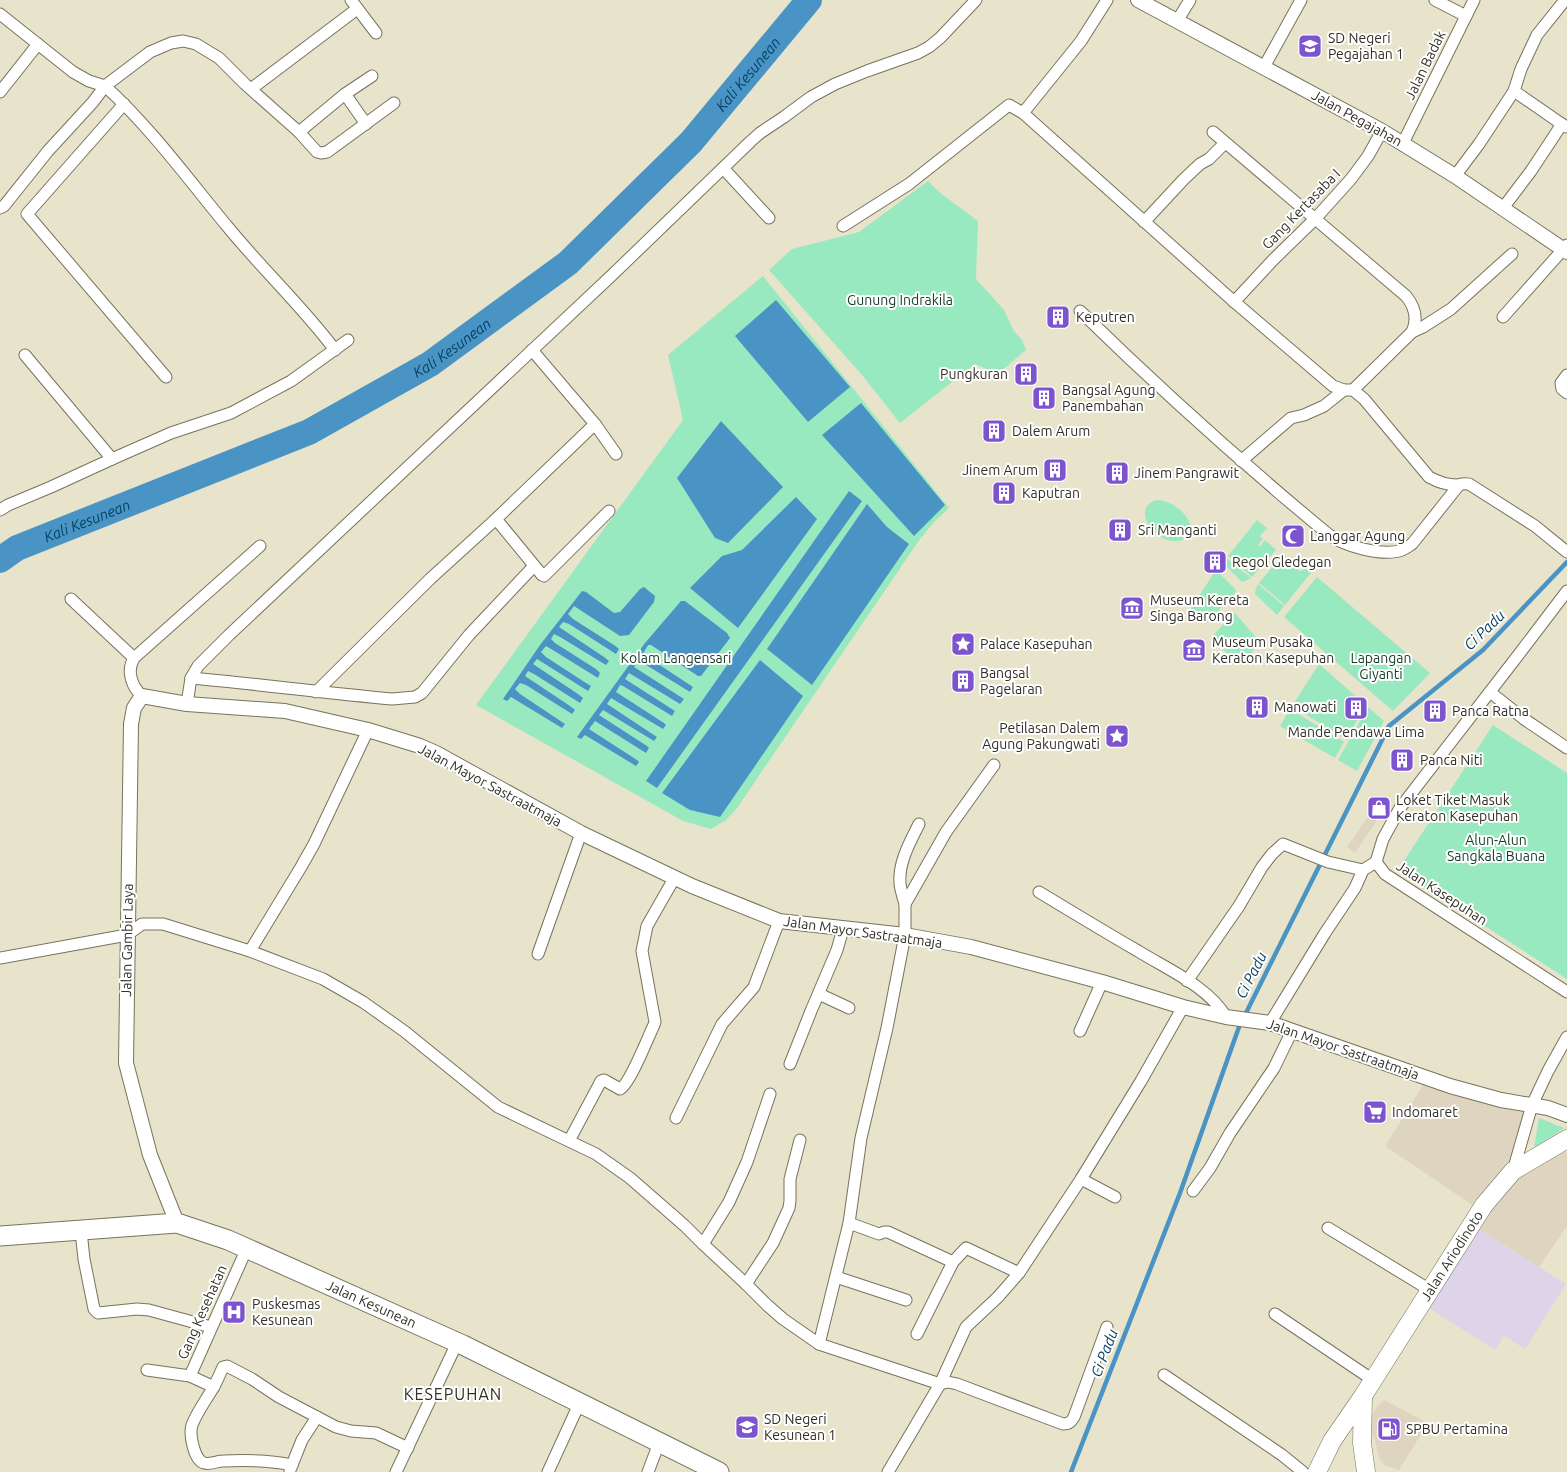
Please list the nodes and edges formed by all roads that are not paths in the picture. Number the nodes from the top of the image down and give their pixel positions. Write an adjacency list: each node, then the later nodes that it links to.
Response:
1 (976, 0): 32 (street)
2 (1106, 0): 24 (street)
3 (1138, 0): 12 (street, Jalan Pegajahan)
4 (1190, 0): 12 (street)
5 (1301, 0): 15 (street)
6 (1435, 0): 11 (street)
7 (1474, 0): 11 (street, Jalan Badak)
8 (1566, 0): 19 (street)
9 (354, 5): 13 (street); 18 (street)
10 (0, 14): 14 (street)
11 (1466, 16): 31 (street, Jalan Badak)
12 (1178, 21): 15 (street, Jalan Pegajahan)
13 (376, 32)
14 (38, 44): 17 (street); 20 (street)
15 (1264, 67): 27 (street, Jalan Pegajahan)
16 (372, 76): 21 (street)
17 (105, 86): 18 (street); 23 (street); 34 (street)
18 (251, 88): 28 (street)
19 (1514, 91): 26 (street); 33 (street)
20 (0, 92)
21 (345, 94): 25 (street); 28 (street)
22 (394, 103): 25 (street)
23 (124, 104): 47 (street); 51 (street)
24 (1023, 113): 38 (street); 39 (street)
25 (366, 124): 28 (street)
26 (1564, 126): 35 (street)
27 (1382, 130): 31 (street, Jalan Pegajahan); 37 (street, Gang Kertasaba I)
28 (299, 132)
29 (1213, 132): 30 (street)
30 (1226, 142): 37 (street); 38 (street)
31 (1403, 143): 33 (street, Jalan Pegajahan)
32 (723, 168): 36 (street); 48 (street)
33 (1455, 176): 35 (street, Jalan Pegajahan)
34 (0, 208)
35 (1503, 208): 40 (street, Jalan Pegajahan)
36 (769, 218)
37 (1315, 219): 42 (street, Gang Kertasaba I); 45 (street)
38 (1144, 222): 42 (street)
39 (843, 226)
40 (1566, 249): 44 (street)
41 (1512, 254): 45 (street)
42 (1234, 302): 52 (street)
43 (1080, 311): 57 (street)
44 (1503, 316)
45 (1412, 332): 52 (street)
46 (348, 340): 47 (street)
47 (335, 350): 56 (street)
48 (532, 350): 54 (street); 68 (street)
49 (25, 355): 56 (street)
50 (1567, 375): 53 (street)
51 (166, 377)
52 (1348, 390): 57 (street); 58 (street)
53 (1567, 393)
54 (595, 424): 55 (street); 61 (street)
55 (616, 454)
56 (112, 458): 59 (street)
57 (1241, 461): 58 (street)
58 (1460, 485): 63 (street)
59 (2, 504)
60 (609, 511): 64 (street)
61 (496, 519): 64 (street); 69 (street)
62 (260, 546): 67 (street)
63 (1567, 552)
64 (534, 566): 69 (street)
65 (1567, 590): 70 (street, Jalan Kasepuhan)
66 (71, 599): 67 (street)
67 (134, 658): 71 (street)
68 (191, 678): 69 (street); 72 (street)
69 (316, 692)
70 (1490, 692): 74 (street); 78 (street, Jalan Kasepuhan)
71 (142, 696): 72 (street); 85 (street, Jalan Gambir Laya)
72 (187, 704): 73 (street, Jalan Mayor Sastraatmaja)
73 (368, 730): 77 (street, Jalan Mayor Sastraatmaja); 87 (street)
74 (1567, 748)
75 (994, 764): 82 (street)
76 (919, 824): 82 (street)
77 (580, 833): 80 (street, Jalan Mayor Sastraatmaja); 88 (street)
78 (1376, 862): 79 (street); 92 (street, Jalan Kasepuhan)
79 (1363, 870): 90 (street); 97 (street)
80 (675, 877): 83 (street, Jalan Mayor Sastraatmaja); 106 (street)
81 (1039, 892): 90 (street)
82 (904, 904): 86 (street)
83 (779, 921): 84 (street, Jalan Mayor Sastraatmaja); 105 (street)
84 (842, 929): 86 (street, Jalan Mayor Sastraatmaja); 93 (street)
85 (127, 935): 87 (street); 89 (street); 113 (street, Jalan Gambir Laya)
86 (905, 936): 91 (street, Jalan Mayor Sastraatmaja); 114 (street)
87 (250, 951): 106 (street)
88 (538, 954)
89 (0, 958)
90 (1187, 981): 96 (street)
91 (1102, 982): 94 (street, Jalan Mayor Sastraatmaja); 98 (street)
92 (1567, 992)
93 (818, 994): 95 (street); 101 (street)
94 (1183, 1007): 96 (street, Jalan Mayor Sastraatmaja); 110 (street)
95 (849, 1008)
96 (1227, 1017): 97 (street, Jalan Mayor Sastraatmaja)
97 (1264, 1022): 99 (street, Jalan Mayor Sastraatmaja)
98 (1080, 1031)
99 (1292, 1031): 103 (street, Jalan Mayor Sastraatmaja); 111 (street)
100 (1567, 1038): 103 (street)
101 (790, 1064)
102 (770, 1094): 118 (street)
103 (1532, 1106): 104 (street, Jalan Mayor Sastraatmaja); 109 (street)
104 (1567, 1115)
105 (676, 1118)
106 (568, 1140): 118 (street)
107 (800, 1140): 123 (street)
108 (1566, 1141): 109 (main road, Jalan Ariodinoto)
109 (1513, 1171): 124 (main road, Jalan Ariodinoto)
110 (1081, 1179): 112 (street); 121 (street)
111 (1193, 1191)
112 (1115, 1196)
113 (177, 1223): 116 (highway, Jalan Kesunean); 119 (highway, Jalan Kesunean)
114 (849, 1223): 120 (street); 122 (street)
115 (1328, 1228): 124 (street)
116 (81, 1231): 117 (highway, Jalan Kesunean); 127 (street)
117 (0, 1236)
118 (703, 1244): 123 (street)
119 (247, 1248): 127 (street, Gang Kesehatan); 130 (highway, Jalan Kesunean)
120 (953, 1262): 121 (street); 129 (street)
121 (1020, 1273): 136 (street)
122 (836, 1277): 125 (street); 131 (street)
123 (746, 1284): 131 (street)
124 (1430, 1290): 135 (main road, Jalan Ariodinoto)
125 (906, 1300)
126 (1275, 1314): 135 (street)
127 (212, 1327): 134 (street, Gang Kesehatan)
128 (1107, 1327): 136 (street)
129 (918, 1334)
130 (457, 1343): 139 (highway, Jalan Kesunean); 142 (street)
131 (819, 1344): 136 (street)
132 (147, 1370): 134 (street, Gang Kesehatan)
133 (1164, 1375): 150 (street)
134 (190, 1376): 137 (street)
135 (1373, 1380): 138 (main road, Jalan Ariodinoto)
136 (940, 1384): 149 (street)
137 (214, 1387): 140 (street); 143 (street)
138 (1363, 1396): 151 (main road, Jalan Ariodinoto); 152 (main road)
139 (580, 1402): 141 (highway, Jalan Kesunean); 146 (street)
140 (317, 1416): 142 (street); 144 (street)
141 (659, 1443): 147 (street); 148 (highway, Jalan Kesunean)
142 (408, 1448): 145 (street)
143 (213, 1467): 144 (street)
144 (291, 1469)
145 (396, 1472)
146 (548, 1472)
147 (648, 1472)
148 (719, 1472)
149 (888, 1472)
150 (1303, 1472)
151 (1317, 1472)
152 (1366, 1472)

